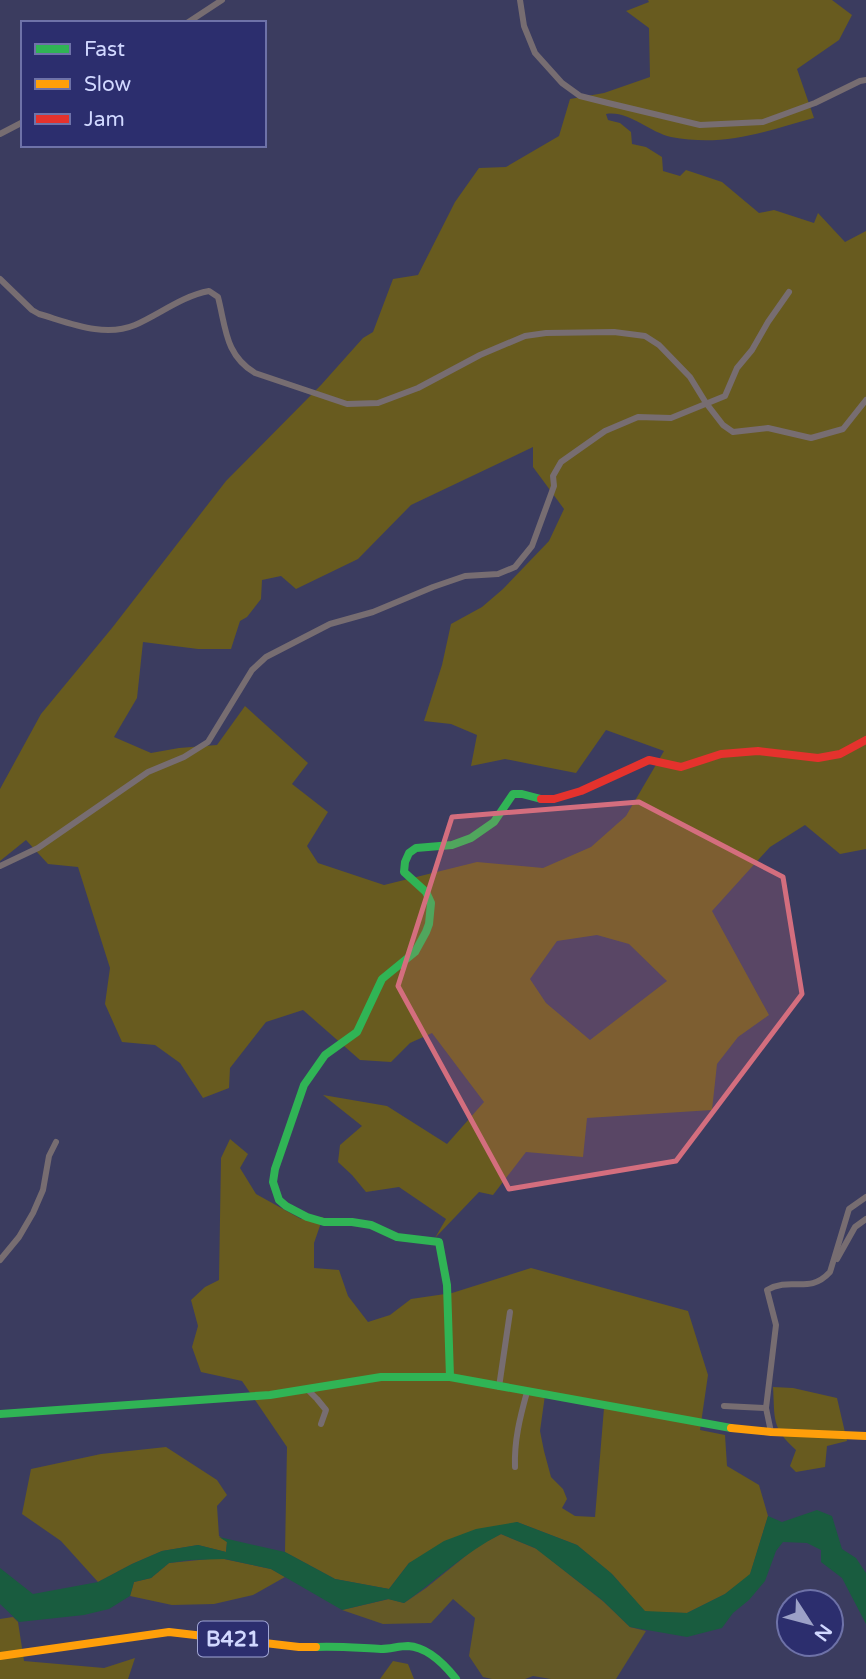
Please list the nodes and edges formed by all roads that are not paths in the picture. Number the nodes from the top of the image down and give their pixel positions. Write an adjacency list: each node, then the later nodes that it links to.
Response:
1 (222, 0): 3 (street)
2 (520, 0): 4 (street)
3 (190, 21)
4 (866, 80)
5 (21, 123): 6 (street)
6 (0, 134)
7 (0, 279): 10 (street)
8 (789, 292): 10 (street)
9 (866, 400): 10 (street)
10 (706, 403): 12 (street)
11 (866, 740): 19 (street)
12 (0, 866)
13 (56, 1142): 16 (street)
14 (866, 1197): 17 (street)
15 (866, 1219): 17 (street)
16 (0, 1260)
17 (830, 1272): 24 (street)
18 (510, 1312): 20 (street)
19 (450, 1377): 20 (street); 21 (street)
20 (499, 1388): 22 (street)
21 (307, 1389): 25 (street); 26 (street)
22 (527, 1392): 27 (street); 29 (street)
23 (724, 1406): 24 (street)
24 (766, 1408): 27 (street)
25 (0, 1414)
26 (321, 1424)
27 (771, 1432): 28 (street)
28 (866, 1436)
29 (515, 1467)
30 (0, 1656): 31 (street, B421)
31 (456, 1679)

